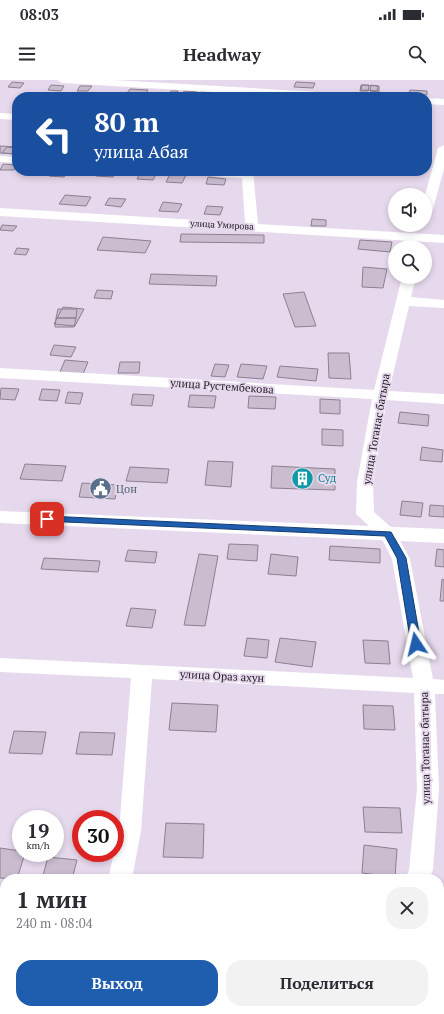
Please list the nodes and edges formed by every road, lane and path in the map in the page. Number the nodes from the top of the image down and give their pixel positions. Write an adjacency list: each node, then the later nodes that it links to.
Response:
1 (62, 80): 3 (street)
2 (256, 80): 4 (street)
3 (234, 92)
4 (262, 92)
5 (432, 101): 6 (street)
6 (444, 102)
7 (0, 116): 8 (street)
8 (12, 117)
9 (444, 148): 13 (street)
10 (0, 159): 11 (street)
11 (12, 160)
12 (247, 176): 15 (street)
13 (432, 191)
14 (0, 212): 15 (street, улица Умирова)
15 (252, 227): 16 (street, улица Умирова)
16 (419, 236): 17 (street, улица Умирова)
17 (444, 239)
18 (408, 284): 19 (street, улица Тоганас батыра)
19 (404, 301): 20 (street); 22 (street, улица Тоганас батыра)
20 (444, 304)
21 (0, 373): 22 (street, улица Рустембекова)
22 (380, 396): 23 (street, улица Рустембекова); 25 (street, улица Тоганас батыра)
23 (444, 399)
24 (0, 517): 25 (street)
25 (388, 534): 26 (street); 29 (street, улица Тоганас батыра)
26 (444, 536)
27 (0, 665): 28 (street, улица Ораз ахун)
28 (142, 672): 29 (street, улица Ораз ахун); 31 (street)
29 (424, 686): 30 (street, улица Ораз ахун); 32 (street, улица Тоганас батыра)
30 (444, 687)
31 (121, 874)
32 (419, 874)

